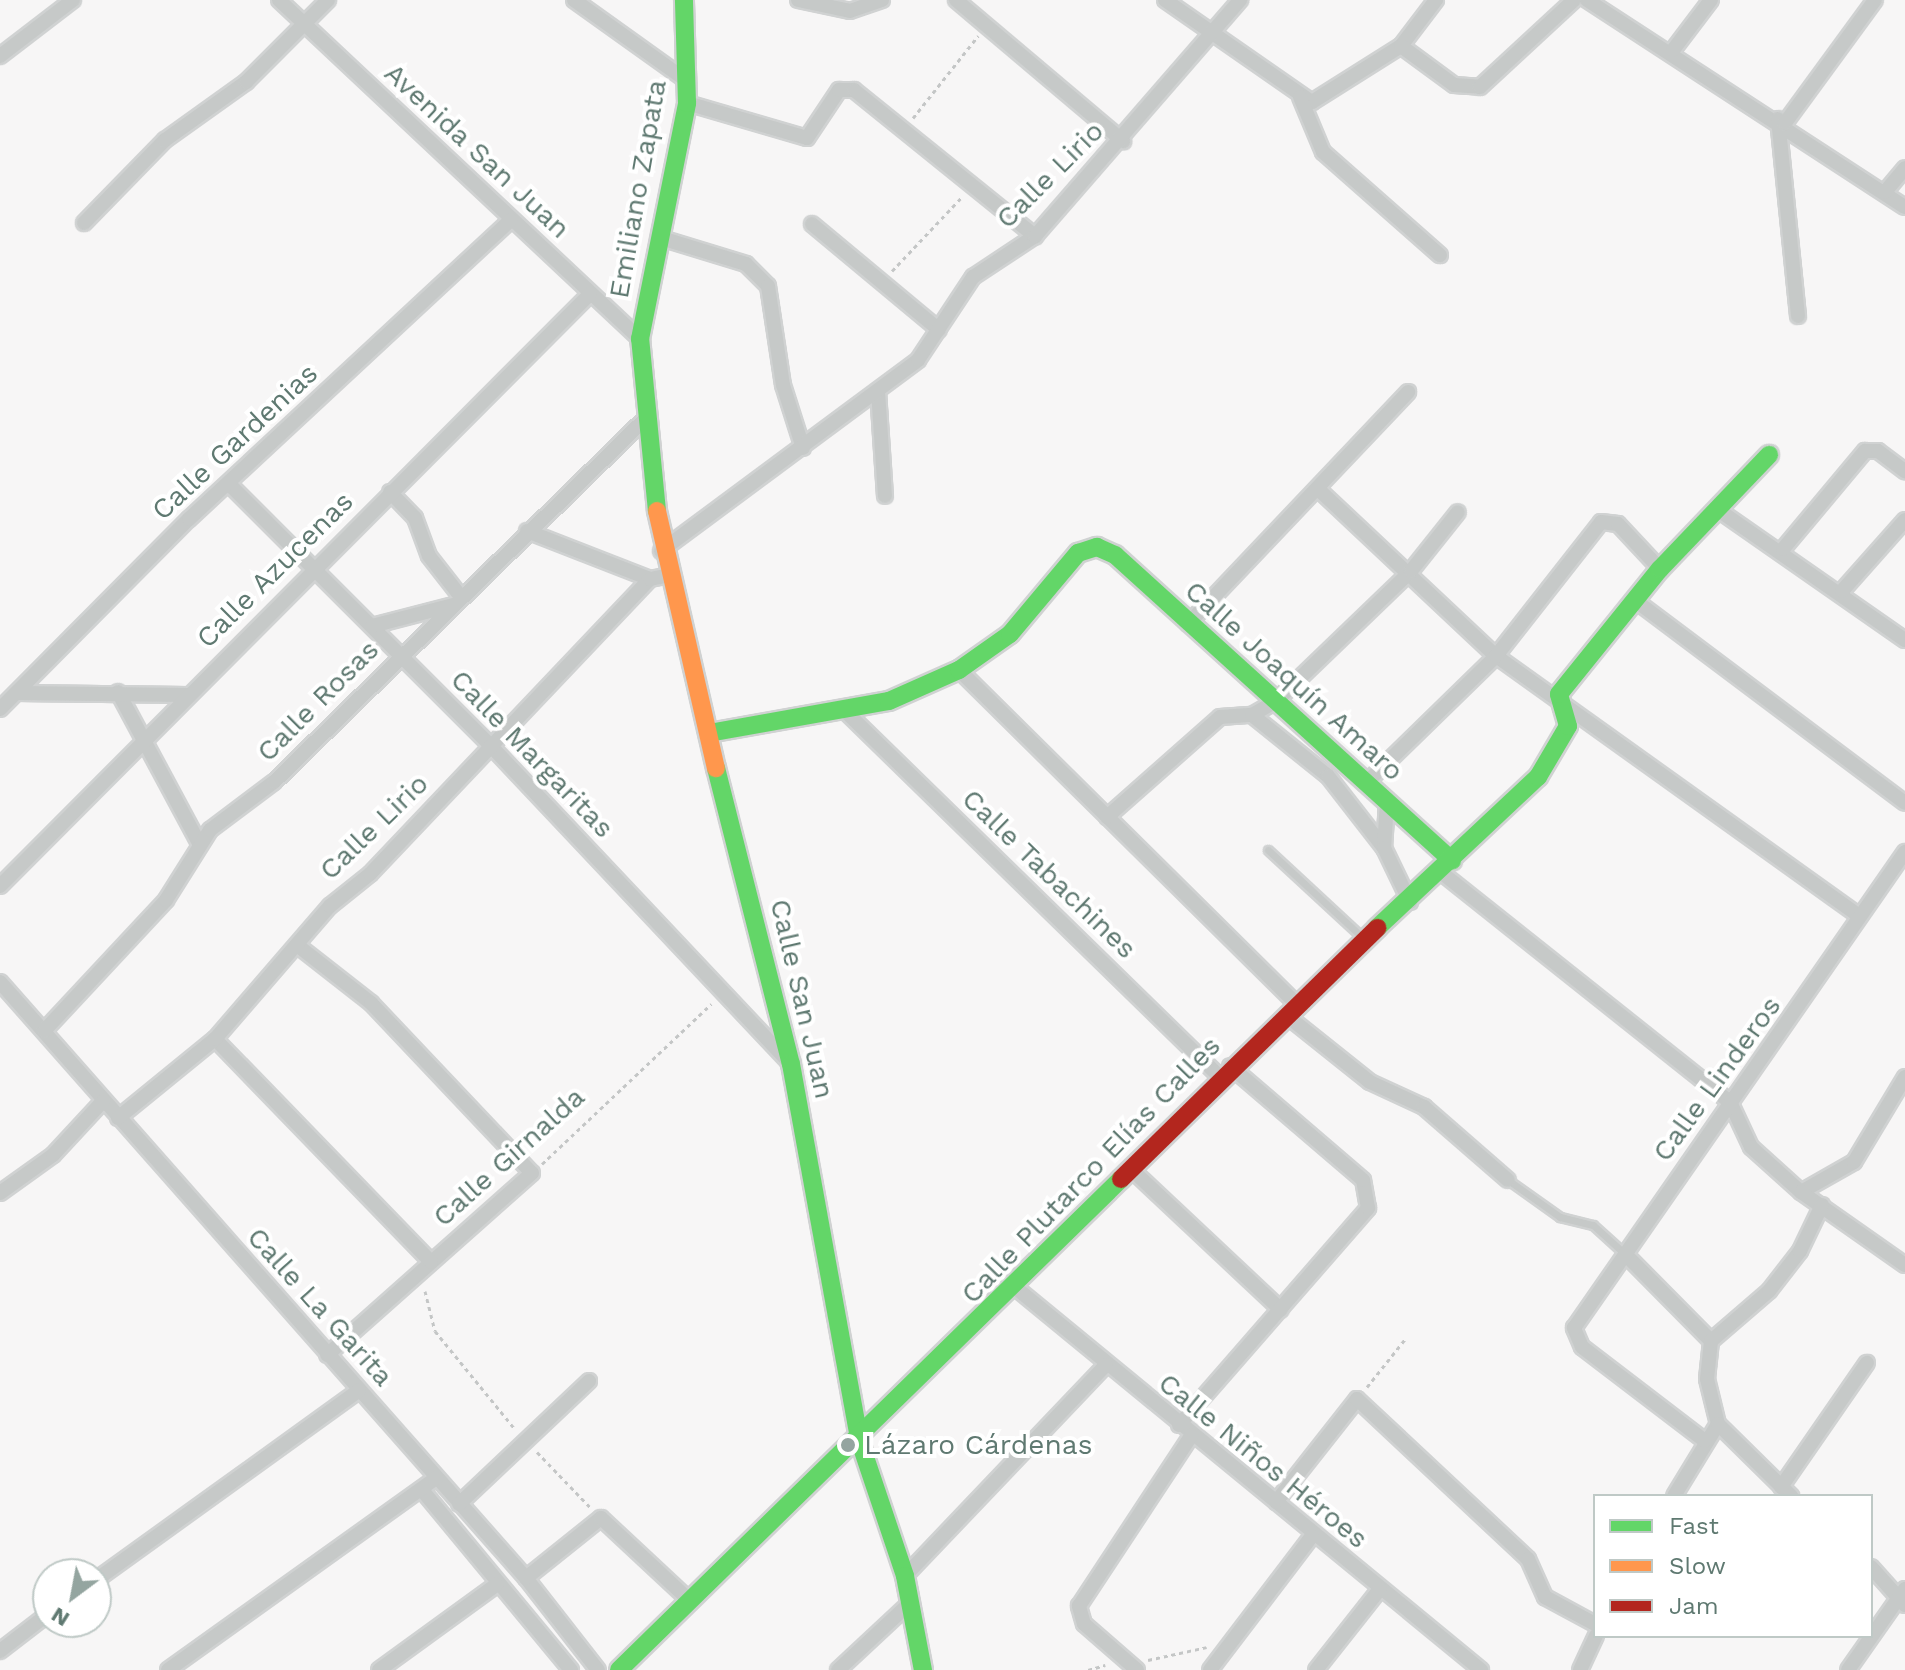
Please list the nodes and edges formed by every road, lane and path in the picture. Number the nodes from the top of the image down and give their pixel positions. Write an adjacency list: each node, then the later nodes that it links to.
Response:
1 (73, 0): 21 (street)
2 (279, 0): 16 (street, Avenida San Juan)
3 (328, 0): 16 (street)
4 (574, 0): 22 (street)
5 (684, 0): 22 (street, Emiliano Zapata)
6 (798, 0): 7 (street)
7 (882, 0)
8 (956, 0): 17 (street)
9 (1165, 0): 18 (street)
10 (1240, 0): 18 (street, Calle Lirio)
11 (1436, 0): 19 (street)
12 (1574, 0): 19 (street)
13 (1587, 0): 20 (street)
14 (1711, 0): 20 (street)
15 (1875, 0): 25 (street)
16 (304, 24): 32 (street, Avenida San Juan); 33 (street)
17 (985, 27): 26 (path); 27 (street)
18 (1208, 33): 23 (street); 27 (street, Calle Lirio)
19 (1401, 46): 23 (street)
20 (1673, 50): 25 (street)
21 (0, 56)
22 (687, 81): 24 (street, Emiliano Zapata)
23 (1300, 97): 37 (street)
24 (687, 103): 26 (street); 36 (street, Emiliano Zapata)
25 (1781, 121): 30 (street); 40 (street)
26 (904, 130): 29 (street)
27 (1123, 141): 35 (street, Calle Lirio)
28 (1905, 168): 30 (street)
29 (971, 186): 35 (street); 38 (path)
30 (1885, 192): 31 (street)
31 (1905, 207)
32 (511, 220): 39 (street, Avenida San Juan); 49 (street, Calle Gardenias)
33 (84, 223)
34 (812, 224): 38 (street)
35 (1035, 236): 41 (street, Calle Lirio)
36 (661, 238): 42 (street, Emiliano Zapata); 46 (street)
37 (1440, 255)
38 (881, 283): 41 (street)
39 (590, 294): 42 (street, Avenida San Juan); 51 (street, Calle Azucenas)
40 (1798, 316)
41 (939, 330): 43 (street, Calle Lirio)
42 (640, 339): 45 (street, Calle San Juan)
43 (878, 391): 46 (street, Calle Lirio); 52 (street)
44 (1408, 392): 50 (street)
45 (644, 420): 56 (street, Calle Rosas); 58 (street, Calle San Juan)
46 (803, 448): 58 (street, Calle Lirio)
47 (1769, 455): 53 (street)
48 (1905, 471): 57 (street)
49 (230, 485): 59 (street, Calle Margaritas); 73 (street, Calle Gardenias)
50 (1318, 489): 61 (street); 66 (street)
51 (390, 492): 59 (street, Calle Azucenas); 64 (street)
52 (885, 496)
53 (1717, 509): 57 (street); 60 (street)
54 (1458, 512): 61 (street)
55 (1905, 520): 63 (street)
56 (527, 531): 62 (street); 64 (street, Calle Rosas)
57 (1783, 549): 63 (street)
58 (661, 551): 62 (street, Calle San Juan)
59 (314, 568): 67 (street, Calle Margaritas); 75 (street, Calle Azucenas)
60 (1660, 569): 65 (street); 70 (street)
61 (1411, 571): 70 (street); 76 (street)
62 (658, 577): 80 (street, Calle San Juan); 82 (street, Calle Lirio)
63 (1842, 591): 68 (street)
64 (457, 601): 67 (street); 69 (street, Calle Rosas)
65 (1636, 601): 74 (street); 85 (street)
66 (1188, 624): 71 (street, Calle Joaquín Amaro); 76 (street, Calle Joaquín Amaro)
67 (372, 626): 69 (street, Calle Margaritas)
68 (1905, 640)
69 (401, 656): 82 (street, Calle Margaritas); 87 (street, Calle Rosas)
70 (1496, 656): 74 (street); 83 (street)
71 (959, 670): 78 (street); 86 (street)
72 (118, 692): 73 (street); 75 (street); 81 (street)
73 (17, 693): 77 (street, Calle Gardenias)
74 (1559, 694): 91 (street, Calle Plutarco Elías Calles); 94 (street)
75 (187, 695): 81 (street, Calle Azucenas)
76 (1276, 701): 79 (street); 83 (street, Calle Joaquín Amaro)
77 (0, 709)
78 (843, 709): 80 (street); 103 (street, Calle Tabachines)
79 (1252, 715): 86 (street); 88 (street)
80 (709, 733): 102 (street, Calle San Juan)
81 (144, 740): 87 (street); 92 (street, Calle Azucenas)
82 (491, 746): 96 (street, Calle Lirio); 98 (street, Calle Margaritas)
83 (1365, 784): 84 (street, Calle Joaquín Amaro)
84 (1387, 802): 88 (street); 91 (street, Calle Joaquín Amaro)
85 (1905, 803)
86 (1107, 817): 99 (street)
87 (199, 843): 100 (street, Calle Rosas)
88 (1384, 848): 93 (street)
89 (1268, 850): 95 (lane)
90 (1905, 852): 94 (street, Calle Linderos)
91 (1447, 867): 93 (street, Calle Plutarco Elías Calles); 106 (street)
92 (0, 886)
93 (1410, 902): 95 (street, Calle Plutarco Elías Calles)
94 (1859, 916): 106 (street, Calle Linderos)
95 (1366, 941): 99 (street, Calle Plutarco Elías Calles)
96 (297, 945): 101 (street, Calle Lirio); 109 (street)
97 (0, 982): 100 (street, Calle La Garita)
98 (723, 993): 102 (street, Calle Margaritas); 109 (path, Calle Girnalda)
99 (1292, 1010): 103 (street, Calle Plutarco Elías Calles); 110 (street)
100 (44, 1031): 105 (street, Calle La Garita)
101 (215, 1039): 107 (street, Calle Lirio); 115 (street)
102 (791, 1064): 133 (street, Calle San Juan)
103 (1224, 1071): 108 (street, Calle Plutarco Elías Calles); 119 (street, Calle Tabachines)
104 (1905, 1077): 111 (street)
105 (103, 1101): 107 (street, Calle La Garita); 112 (street)
106 (1730, 1102): 111 (street); 114 (street, Calle Linderos)
107 (118, 1118): 122 (street, Calle La Garita)
108 (1132, 1170): 118 (street, Calle Plutarco Elías Calles); 119 (street)
109 (532, 1173): 115 (street, Calle Girnalda)
110 (1508, 1180): 114 (lane)
111 (1801, 1192): 113 (street)
112 (0, 1193)
113 (1822, 1205): 116 (street); 121 (street)
114 (1625, 1254): 121 (street); 132 (street, Calle Linderos)
115 (431, 1262): 117 (street, Calle Girnalda)
116 (1905, 1265)
117 (421, 1275): 122 (street, Calle Girnalda); 131 (path)
118 (1016, 1288): 124 (street, Calle Niños Héroes); 133 (street, Calle Plutarco Elías Calles)
119 (1281, 1310): 129 (street)
120 (1406, 1338): 127 (path)
121 (1711, 1341): 128 (street)
122 (327, 1355): 126 (street, Calle La Garita)
123 (1867, 1363): 136 (street)
124 (1106, 1365): 129 (street, Calle Niños Héroes); 144 (street)
125 (589, 1381): 131 (street)
126 (359, 1390): 134 (street, Calle La Garita); 142 (street)
127 (1357, 1399): 138 (street); 151 (street)
128 (1718, 1424): 132 (street); 136 (street)
129 (1179, 1425): 130 (street, Calle Niños Héroes)
130 (1191, 1436): 138 (street, Calle Niños Héroes); 158 (street)
131 (523, 1437): 139 (street); 140 (path)
132 (1705, 1441): 137 (street)
133 (860, 1442): 144 (street, Calle San Juan); 149 (street, Calle Plutarco Elías Calles)
134 (436, 1478): 135 (street); 139 (street, Calle La Garita)
135 (422, 1490): 146 (street); 160 (street)
136 (1786, 1491)
137 (1675, 1494)
138 (1276, 1502): 141 (street, Calle Niños Héroes)
139 (459, 1504): 145 (street, Calle La Garita)
140 (601, 1518): 145 (street); 149 (street)
141 (1312, 1536): 147 (street, Calle Niños Héroes); 156 (street)
142 (112, 1568)
143 (1873, 1569): 148 (street)
144 (905, 1576): 150 (street, Calle San Juan)
145 (526, 1578): 159 (street, Calle La Garita)
146 (496, 1585): 161 (street); 162 (street)
147 (1380, 1589): 167 (street); 168 (street, Calle Niños Héroes)
148 (1902, 1598): 153 (street)
149 (690, 1601): 163 (street, Calle Plutarco Elías Calles)
150 (911, 1602): 164 (street); 165 (street, Calle San Juan)
151 (1593, 1623)
152 (32, 1626): 157 (street)
153 (1873, 1637)
154 (1595, 1638): 169 (street)
155 (1872, 1638): 170 (street)
156 (1226, 1648): 158 (path); 166 (street)
157 (0, 1651)
158 (1134, 1668)
159 (593, 1669)
160 (168, 1670)
161 (379, 1670)
162 (571, 1670)
163 (619, 1670)
164 (838, 1670)
165 (923, 1670)
166 (1210, 1670)
167 (1316, 1670)
168 (1481, 1670)
169 (1580, 1670)
170 (1848, 1670)

